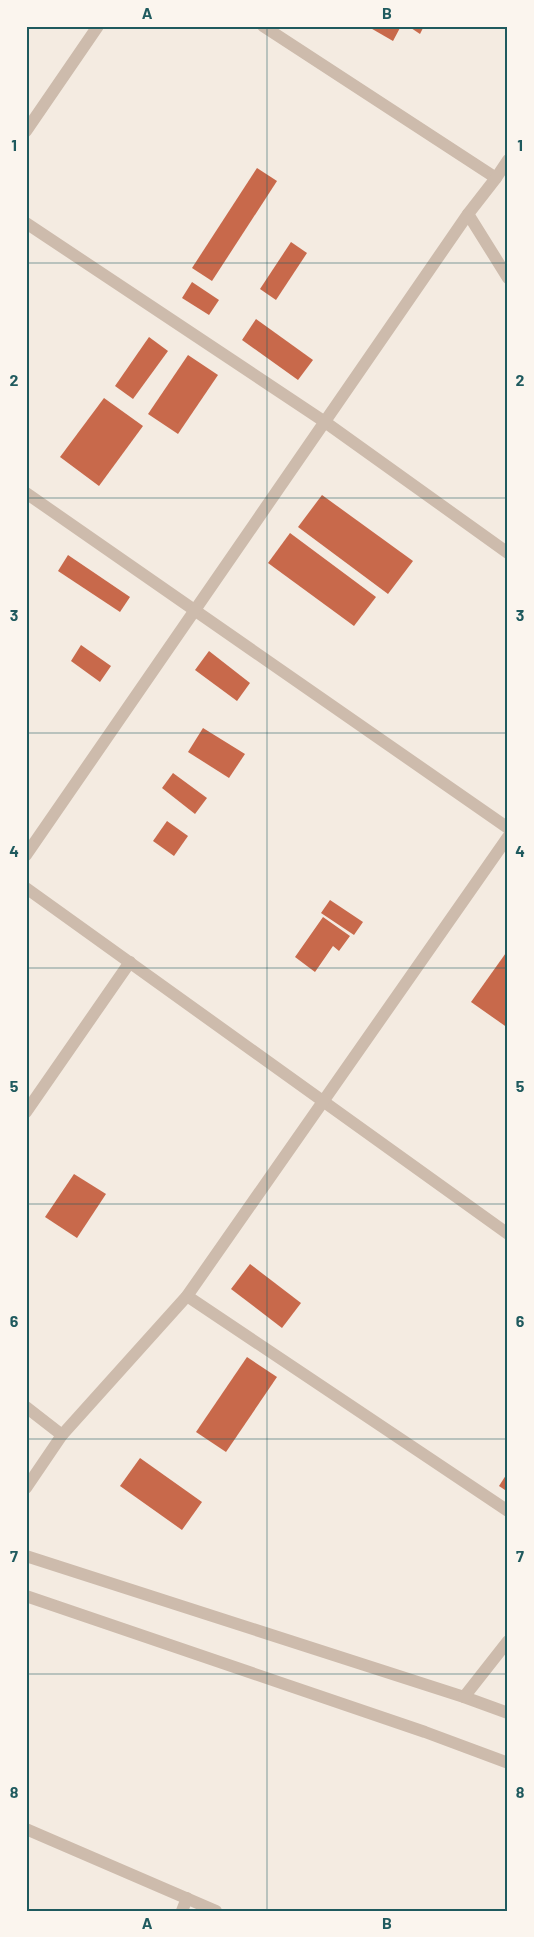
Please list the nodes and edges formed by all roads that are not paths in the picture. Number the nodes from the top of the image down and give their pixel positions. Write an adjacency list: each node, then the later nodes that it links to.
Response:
1 (98, 26): 3 (street)
2 (263, 26): 5 (street)
3 (26, 131)
4 (508, 160): 5 (street)
5 (496, 178): 6 (street)
6 (468, 214): 8 (street); 9 (street)
7 (26, 223): 9 (street)
8 (508, 278)
9 (325, 422): 11 (street); 12 (street)
10 (26, 493): 12 (street)
11 (508, 553)
12 (196, 610): 13 (street); 15 (street)
13 (508, 828)
14 (508, 837): 18 (street)
15 (26, 855)
16 (26, 888): 17 (street)
17 (130, 962): 18 (street); 19 (street)
18 (322, 1102): 20 (street); 21 (street)
19 (26, 1112)
20 (508, 1234)
21 (187, 1296): 23 (street); 25 (street)
22 (26, 1407): 23 (street)
23 (62, 1435): 24 (street)
24 (26, 1488)
25 (508, 1511)
26 (26, 1556): 29 (street)
27 (26, 1596): 31 (street)
28 (508, 1641): 29 (street)
29 (464, 1697): 30 (street)
30 (508, 1713)
31 (508, 1763)
32 (26, 1829): 33 (street)
33 (187, 1898): 34 (street); 35 (street)
34 (182, 1911)
35 (216, 1911)

